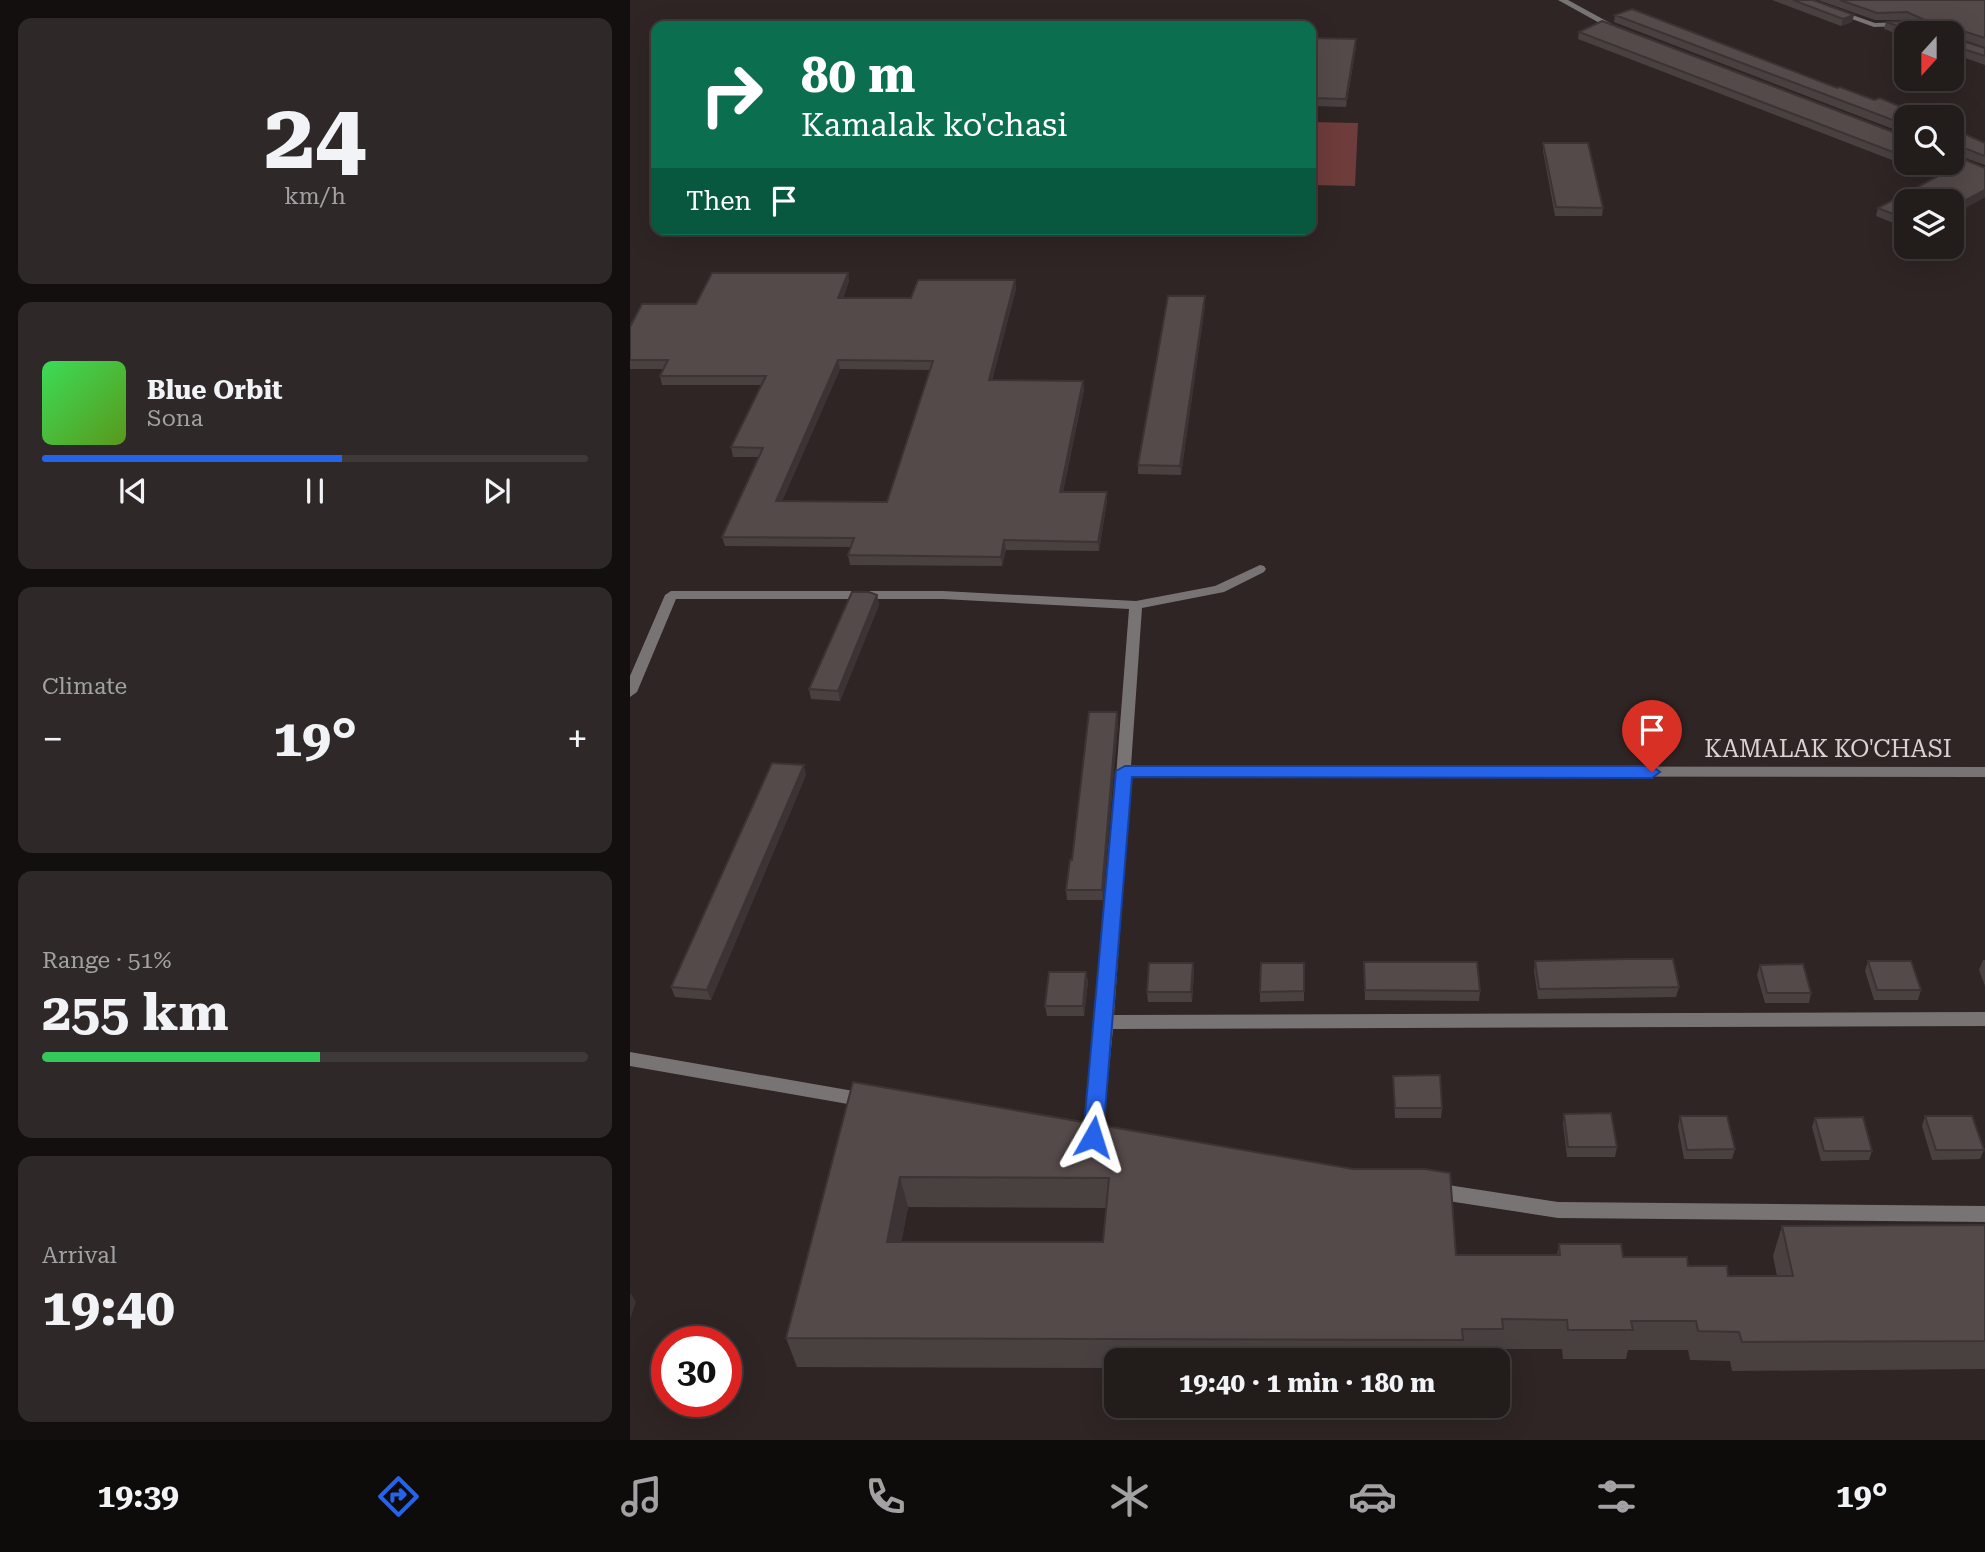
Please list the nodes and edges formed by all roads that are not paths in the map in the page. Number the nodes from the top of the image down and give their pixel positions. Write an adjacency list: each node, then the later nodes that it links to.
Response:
1 (1562, 0): 4 (street)
2 (1804, 0): 3 (street)
3 (1894, 24)
4 (1632, 35)
5 (1260, 569): 6 (street)
6 (1136, 605): 7 (street); 8 (street)
7 (630, 692)
8 (1125, 771): 9 (street, KAMALAK KO'CHASI); 11 (street)
9 (1985, 772)
10 (1985, 1019): 11 (street)
11 (1105, 1022): 14 (street)
12 (630, 1059): 13 (street)
13 (889, 1104)
14 (1093, 1137)
15 (1421, 1189): 16 (street)
16 (1985, 1214)

